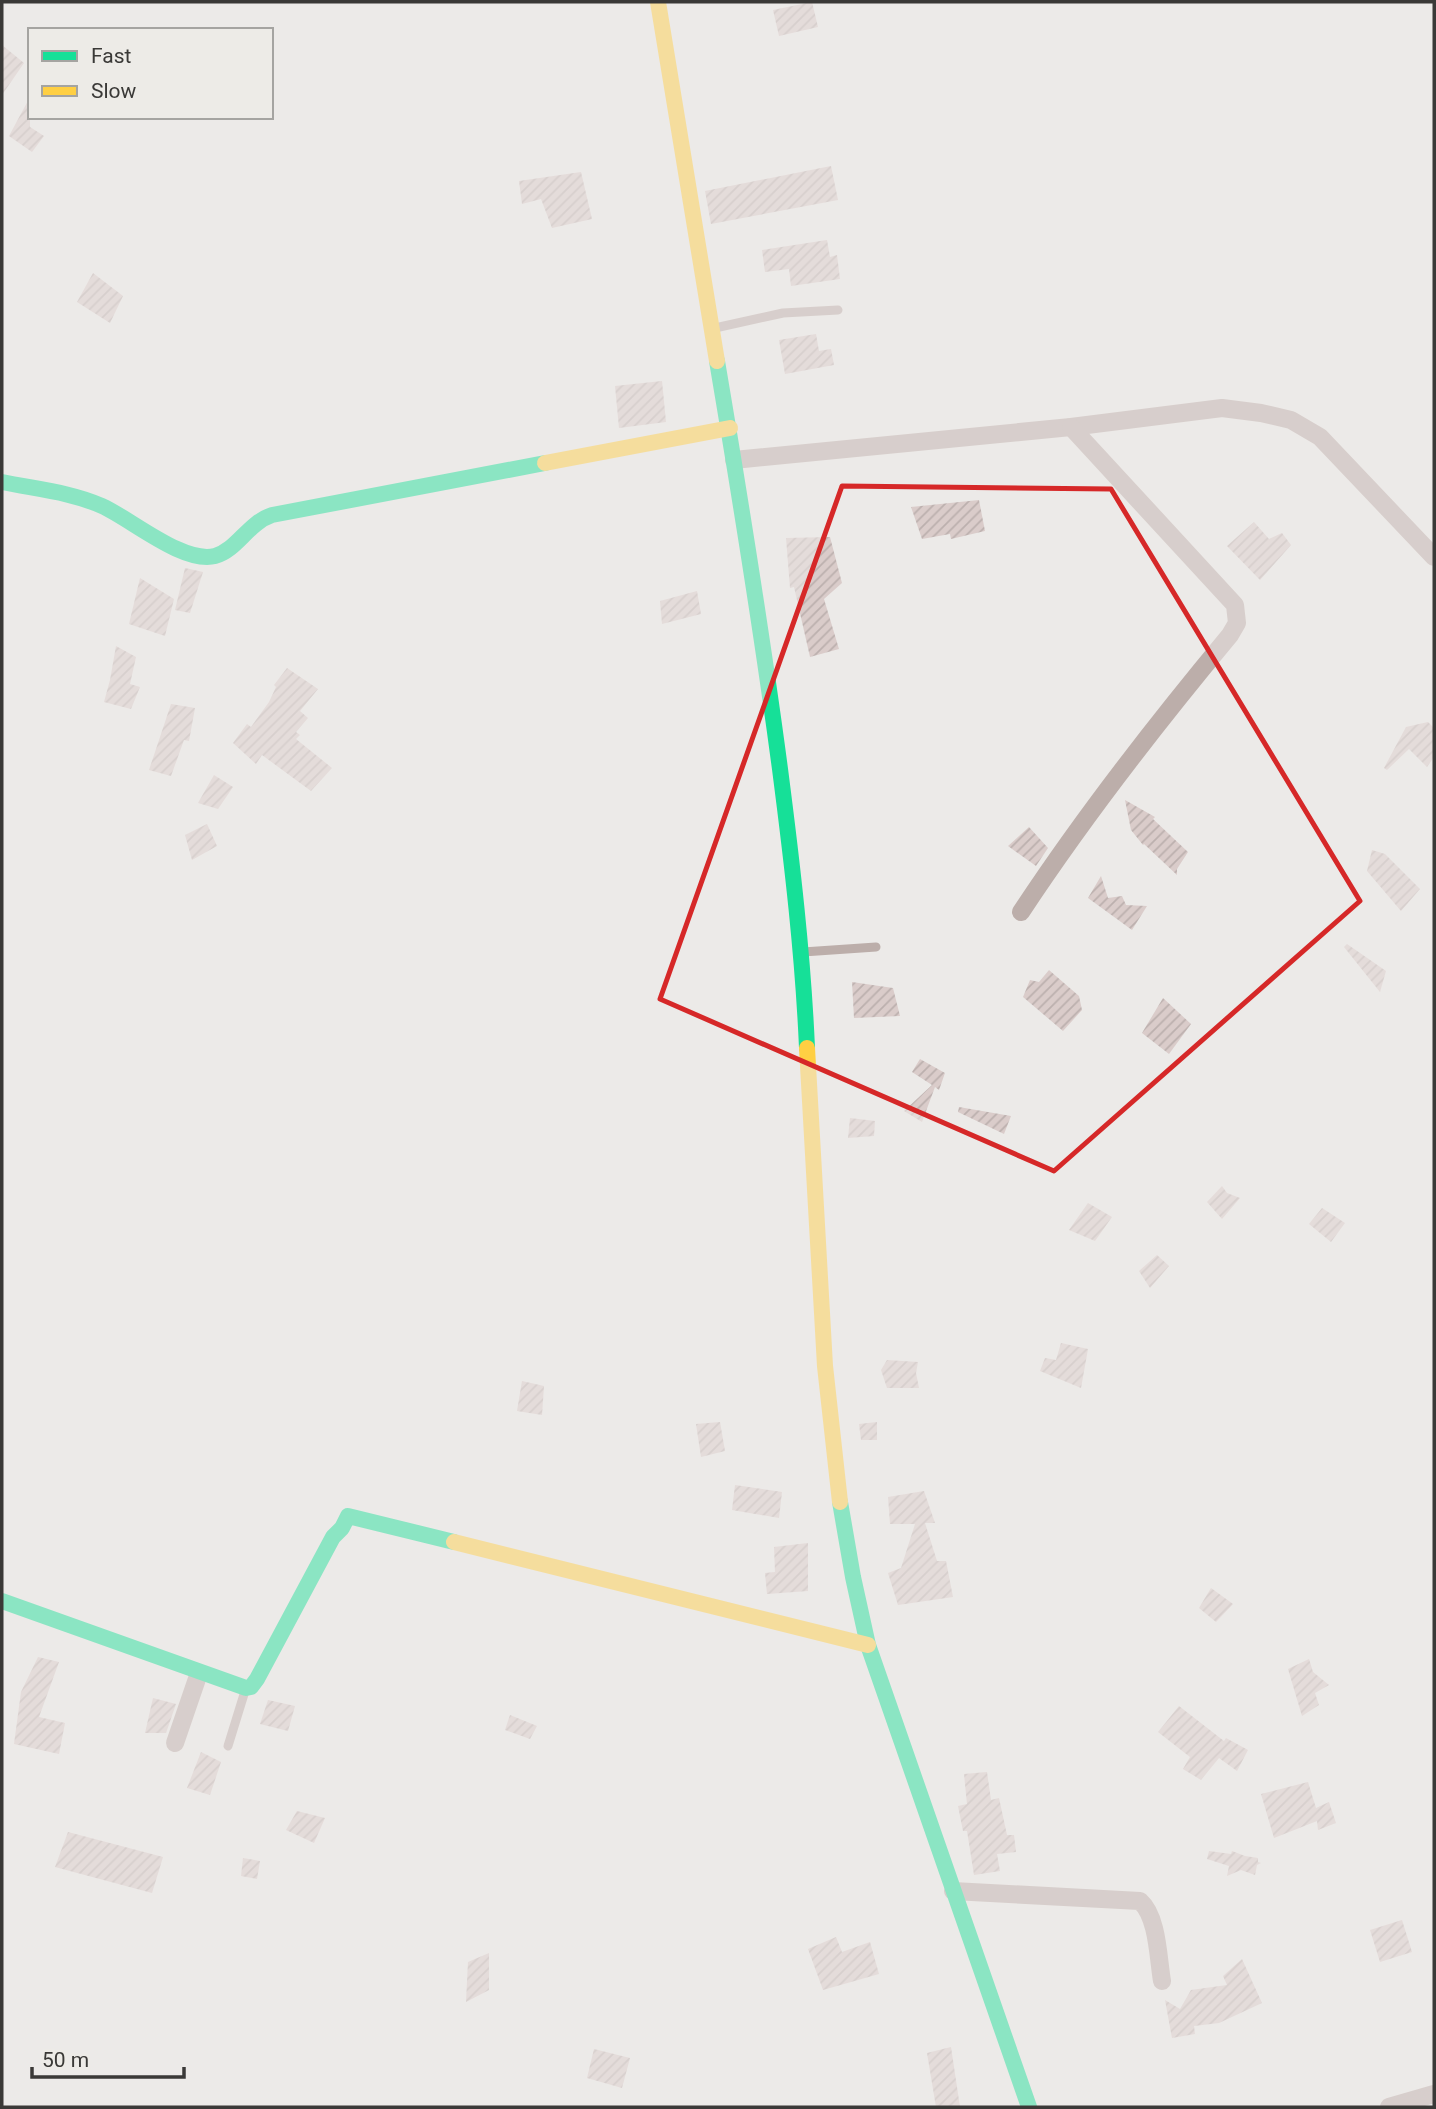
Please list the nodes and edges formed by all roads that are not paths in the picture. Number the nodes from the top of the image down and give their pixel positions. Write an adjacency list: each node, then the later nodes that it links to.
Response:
1 (658, 2): 3 (street)
2 (838, 310): 3 (lane)
3 (713, 328): 5 (street)
4 (1071, 427): 6 (street); 8 (street); 9 (street)
5 (730, 428): 6 (street); 7 (street)
6 (734, 460): 11 (street)
7 (2, 482)
8 (1434, 556)
9 (1021, 912)
10 (876, 947): 11 (lane)
11 (802, 953): 13 (street)
12 (2, 1601): 14 (street)
13 (868, 1645): 15 (street); 18 (street)
14 (199, 1673): 15 (street); 16 (street)
15 (246, 1688): 17 (lane)
16 (175, 1743)
17 (228, 1746)
18 (953, 1891): 19 (street); 21 (street)
19 (1162, 1981)
20 (1434, 2094): 22 (street)
21 (1029, 2107)
22 (1389, 2107)

